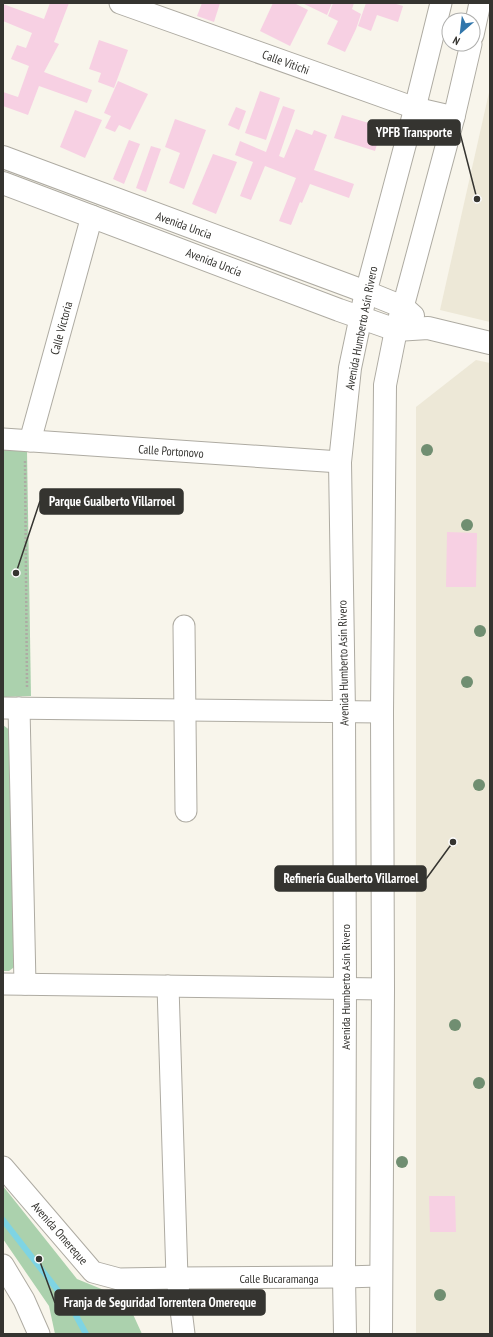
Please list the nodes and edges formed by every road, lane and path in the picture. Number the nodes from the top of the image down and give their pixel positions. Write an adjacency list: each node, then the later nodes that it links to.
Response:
1 (120, 3): 4 (street, Calle Vitichi)
2 (441, 3): 4 (street, Avenida Humberto Asín Rivero)
3 (469, 52): 5 (street)
4 (415, 108): 5 (street, Calle Vitichi); 9 (street, Avenida Humberto Asín Rivero)
5 (454, 117): 10 (street)
6 (3, 157): 9 (street, Avenida Uncia)
7 (3, 183): 8 (street, Avenida Uncía)
8 (92, 216): 11 (street, Avenida Uncía); 16 (street, Calle Victoria)
9 (366, 292): 10 (street, Avenida Uncía); 11 (street, Avenida Humberto Asín Rivero)
10 (403, 307): 12 (street, Avenida Uncía); 13 (street)
11 (360, 318): 13 (street, Avenida Uncía); 17 (street, Avenida Humberto Asín Rivero)
12 (428, 328): 13 (street, Avenida Uncía); 14 (street, Avenida Uncía)
13 (396, 330): 22 (street)
14 (490, 343)
15 (3, 439): 16 (street, Calle Portonovo)
16 (28, 441): 17 (street, Calle Portonovo); 19 (path)
17 (340, 462): 21 (street, Avenida Humberto Asín Rivero)
18 (184, 626): 20 (street)
19 (16, 708): 20 (street); 25 (street)
20 (185, 710): 21 (street); 23 (street)
21 (344, 712): 22 (street); 27 (street, Avenida Humberto Asín Rivero)
22 (382, 712): 28 (street)
23 (186, 811)
24 (3, 984): 25 (street)
25 (25, 984): 26 (street)
26 (168, 986): 27 (street); 33 (street)
27 (345, 988): 28 (street); 32 (street, Avenida Humberto Asín Rivero)
28 (383, 989): 31 (street)
29 (3, 1167): 33 (street, Avenida Omereque)
30 (3, 1265): 34 (street)
31 (380, 1276): 32 (street, Calle Bucaramanga); 37 (street)
32 (344, 1277): 33 (street, Calle Bucaramanga); 36 (street, Avenida Humberto Asín Rivero)
33 (177, 1278): 35 (street)
34 (39, 1334)
35 (184, 1334)
36 (345, 1334)
37 (381, 1334)

